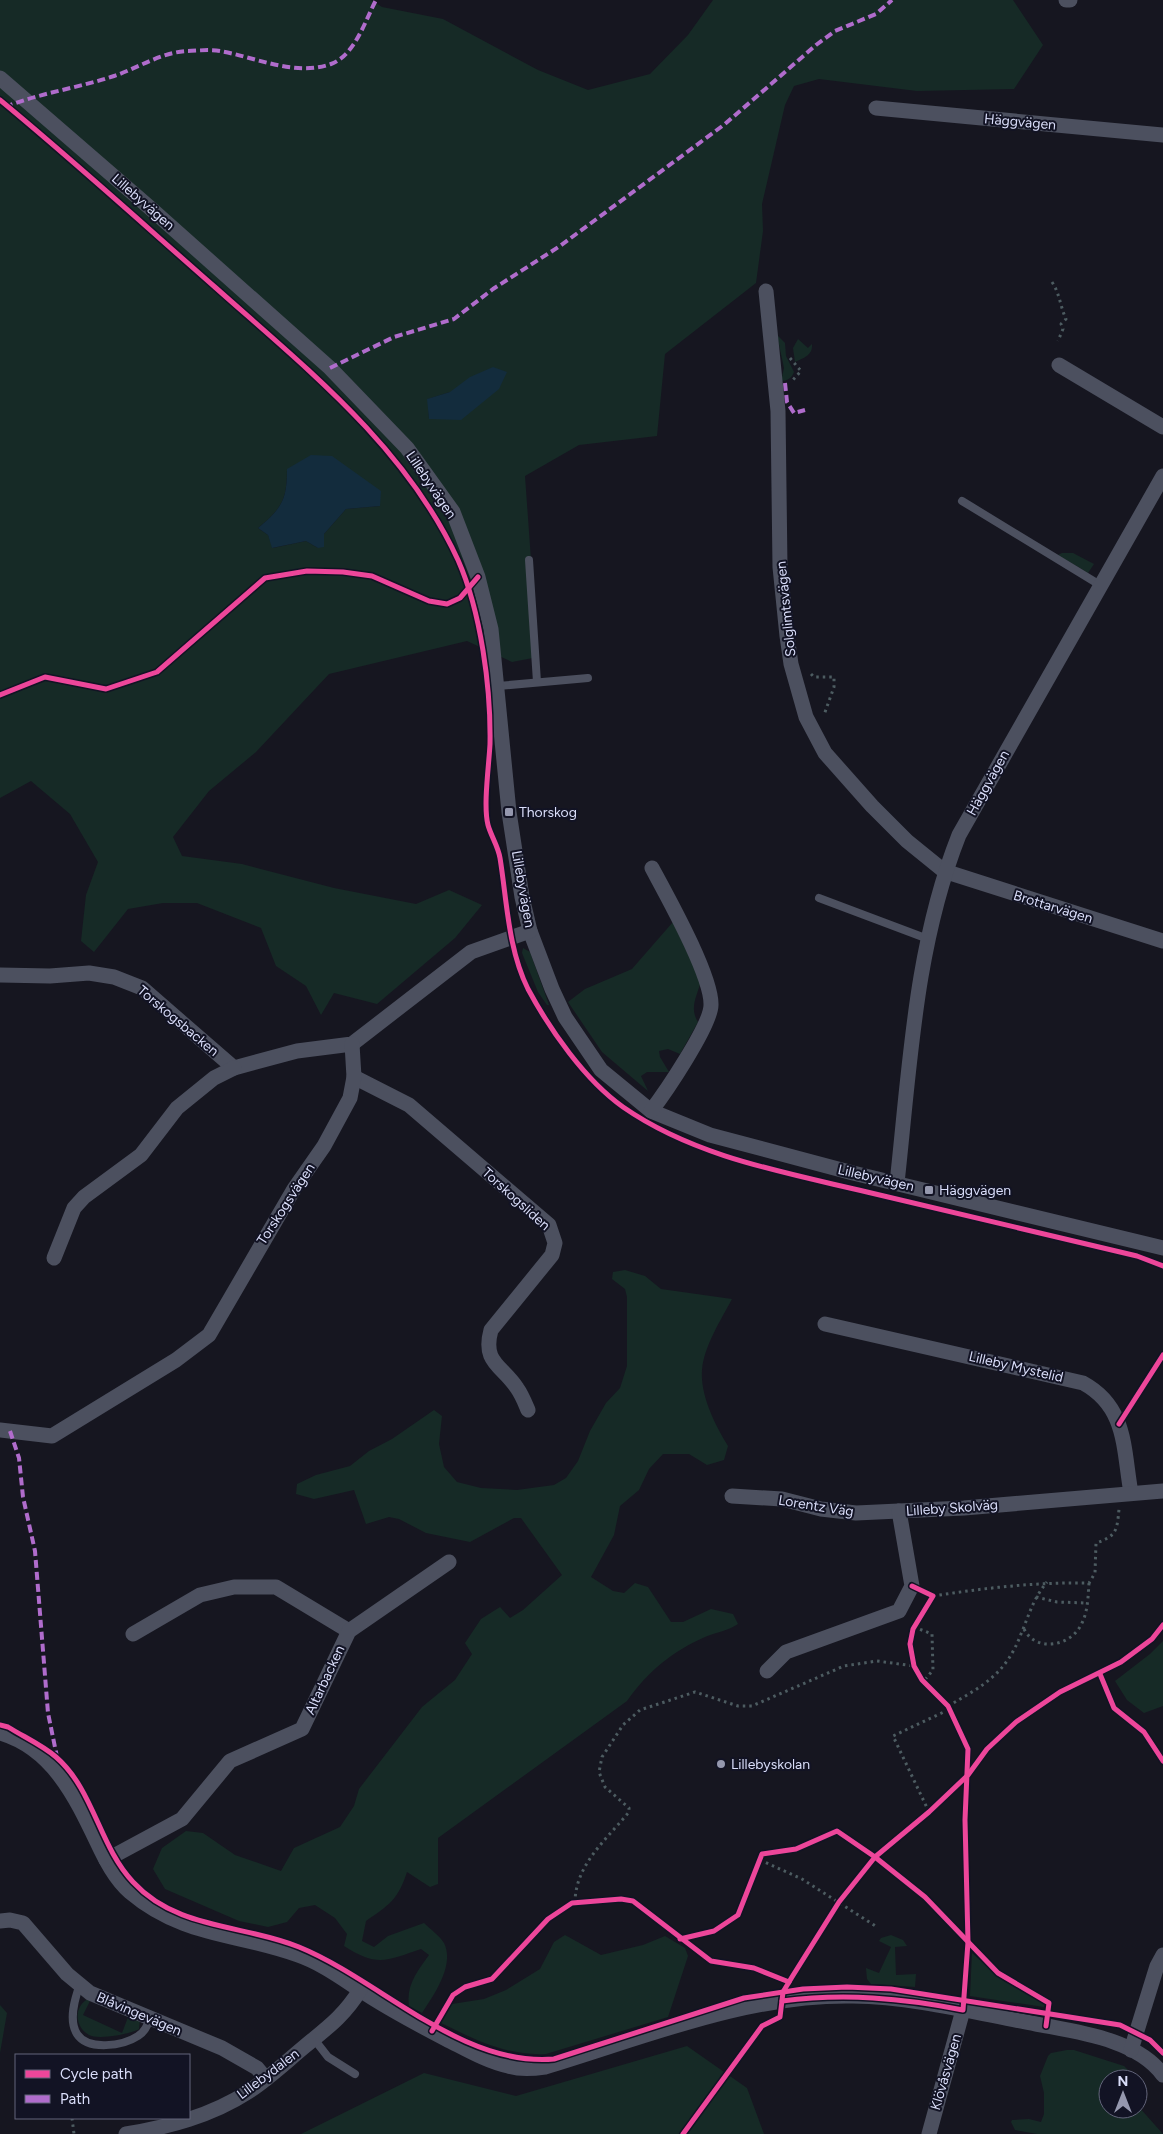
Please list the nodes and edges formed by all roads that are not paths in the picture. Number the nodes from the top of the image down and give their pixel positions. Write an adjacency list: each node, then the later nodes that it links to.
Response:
1 (1066, 0): 2 (street)
2 (1070, 0)
3 (0, 78): 15 (street, Lillebyvägen)
4 (876, 108): 5 (street, Häggvägen)
5 (1163, 135)
6 (766, 291): 17 (street, Solglimtsvägen)
7 (1059, 365): 8 (street)
8 (1163, 427)
9 (1163, 476): 12 (street, Häggvägen)
10 (962, 501): 12 (lane)
11 (529, 560): 14 (lane)
12 (1100, 585): 17 (street, Häggvägen)
13 (588, 678): 14 (lane)
14 (537, 682): 15 (lane)
15 (498, 686): 19 (street, Lillebyvägen)
16 (652, 868): 26 (street)
17 (944, 872): 20 (street, Häggvägen); 21 (street, Brottarvägen)
18 (819, 898): 20 (lane)
19 (530, 930): 23 (street); 26 (street, Lillebyvägen)
20 (928, 938): 27 (street, Häggvägen)
21 (1163, 941)
22 (0, 975): 24 (street, Torskogsbacken)
23 (352, 1044): 24 (street); 25 (street, Torskogsvägen)
24 (234, 1068): 29 (street)
25 (354, 1077): 31 (street, Torskogsliden); 32 (street, Torskogsvägen)
26 (652, 1111): 27 (street, Lillebyvägen)
27 (897, 1183): 28 (street, Lillebyvägen)
28 (1163, 1248)
29 (54, 1258)
30 (826, 1324): 34 (street, Lilleby Mystelid)
31 (528, 1410)
32 (0, 1430)
33 (1163, 1491): 34 (street, Lilleby Skolväg)
34 (1125, 1493): 36 (street, Lilleby Skolväg)
35 (732, 1496): 36 (street, Lorentz Väg)
36 (899, 1511): 40 (street, Lilleby Skolväg)
37 (449, 1562): 38 (street, Altarbacken)
38 (349, 1631): 39 (street, Altarbacken); 42 (street, Altarbacken)
39 (133, 1634)
40 (767, 1671)
41 (0, 1732): 42 (street)
42 (106, 1860): 46 (street)
43 (0, 1921): 45 (street, Blåvingevägen)
44 (1163, 1955): 50 (street)
45 (80, 1984): 48 (street, Blåvingevägen); 48 (lane)
46 (360, 1990): 47 (street); 49 (street, Lillebydalen)
47 (963, 2010): 50 (street); 57 (street, Klövåsvägen)
48 (150, 2017): 53 (street, Blåvingevägen)
49 (314, 2038): 51 (lane); 53 (street, Lillebydalen)
50 (1130, 2050): 52 (street)
51 (355, 2074)
52 (1163, 2075)
53 (266, 2079): 54 (street, Lillebydalen)
54 (190, 2118)
55 (187, 2119): 56 (street, Lillebydalen)
56 (126, 2134)
57 (929, 2134)

